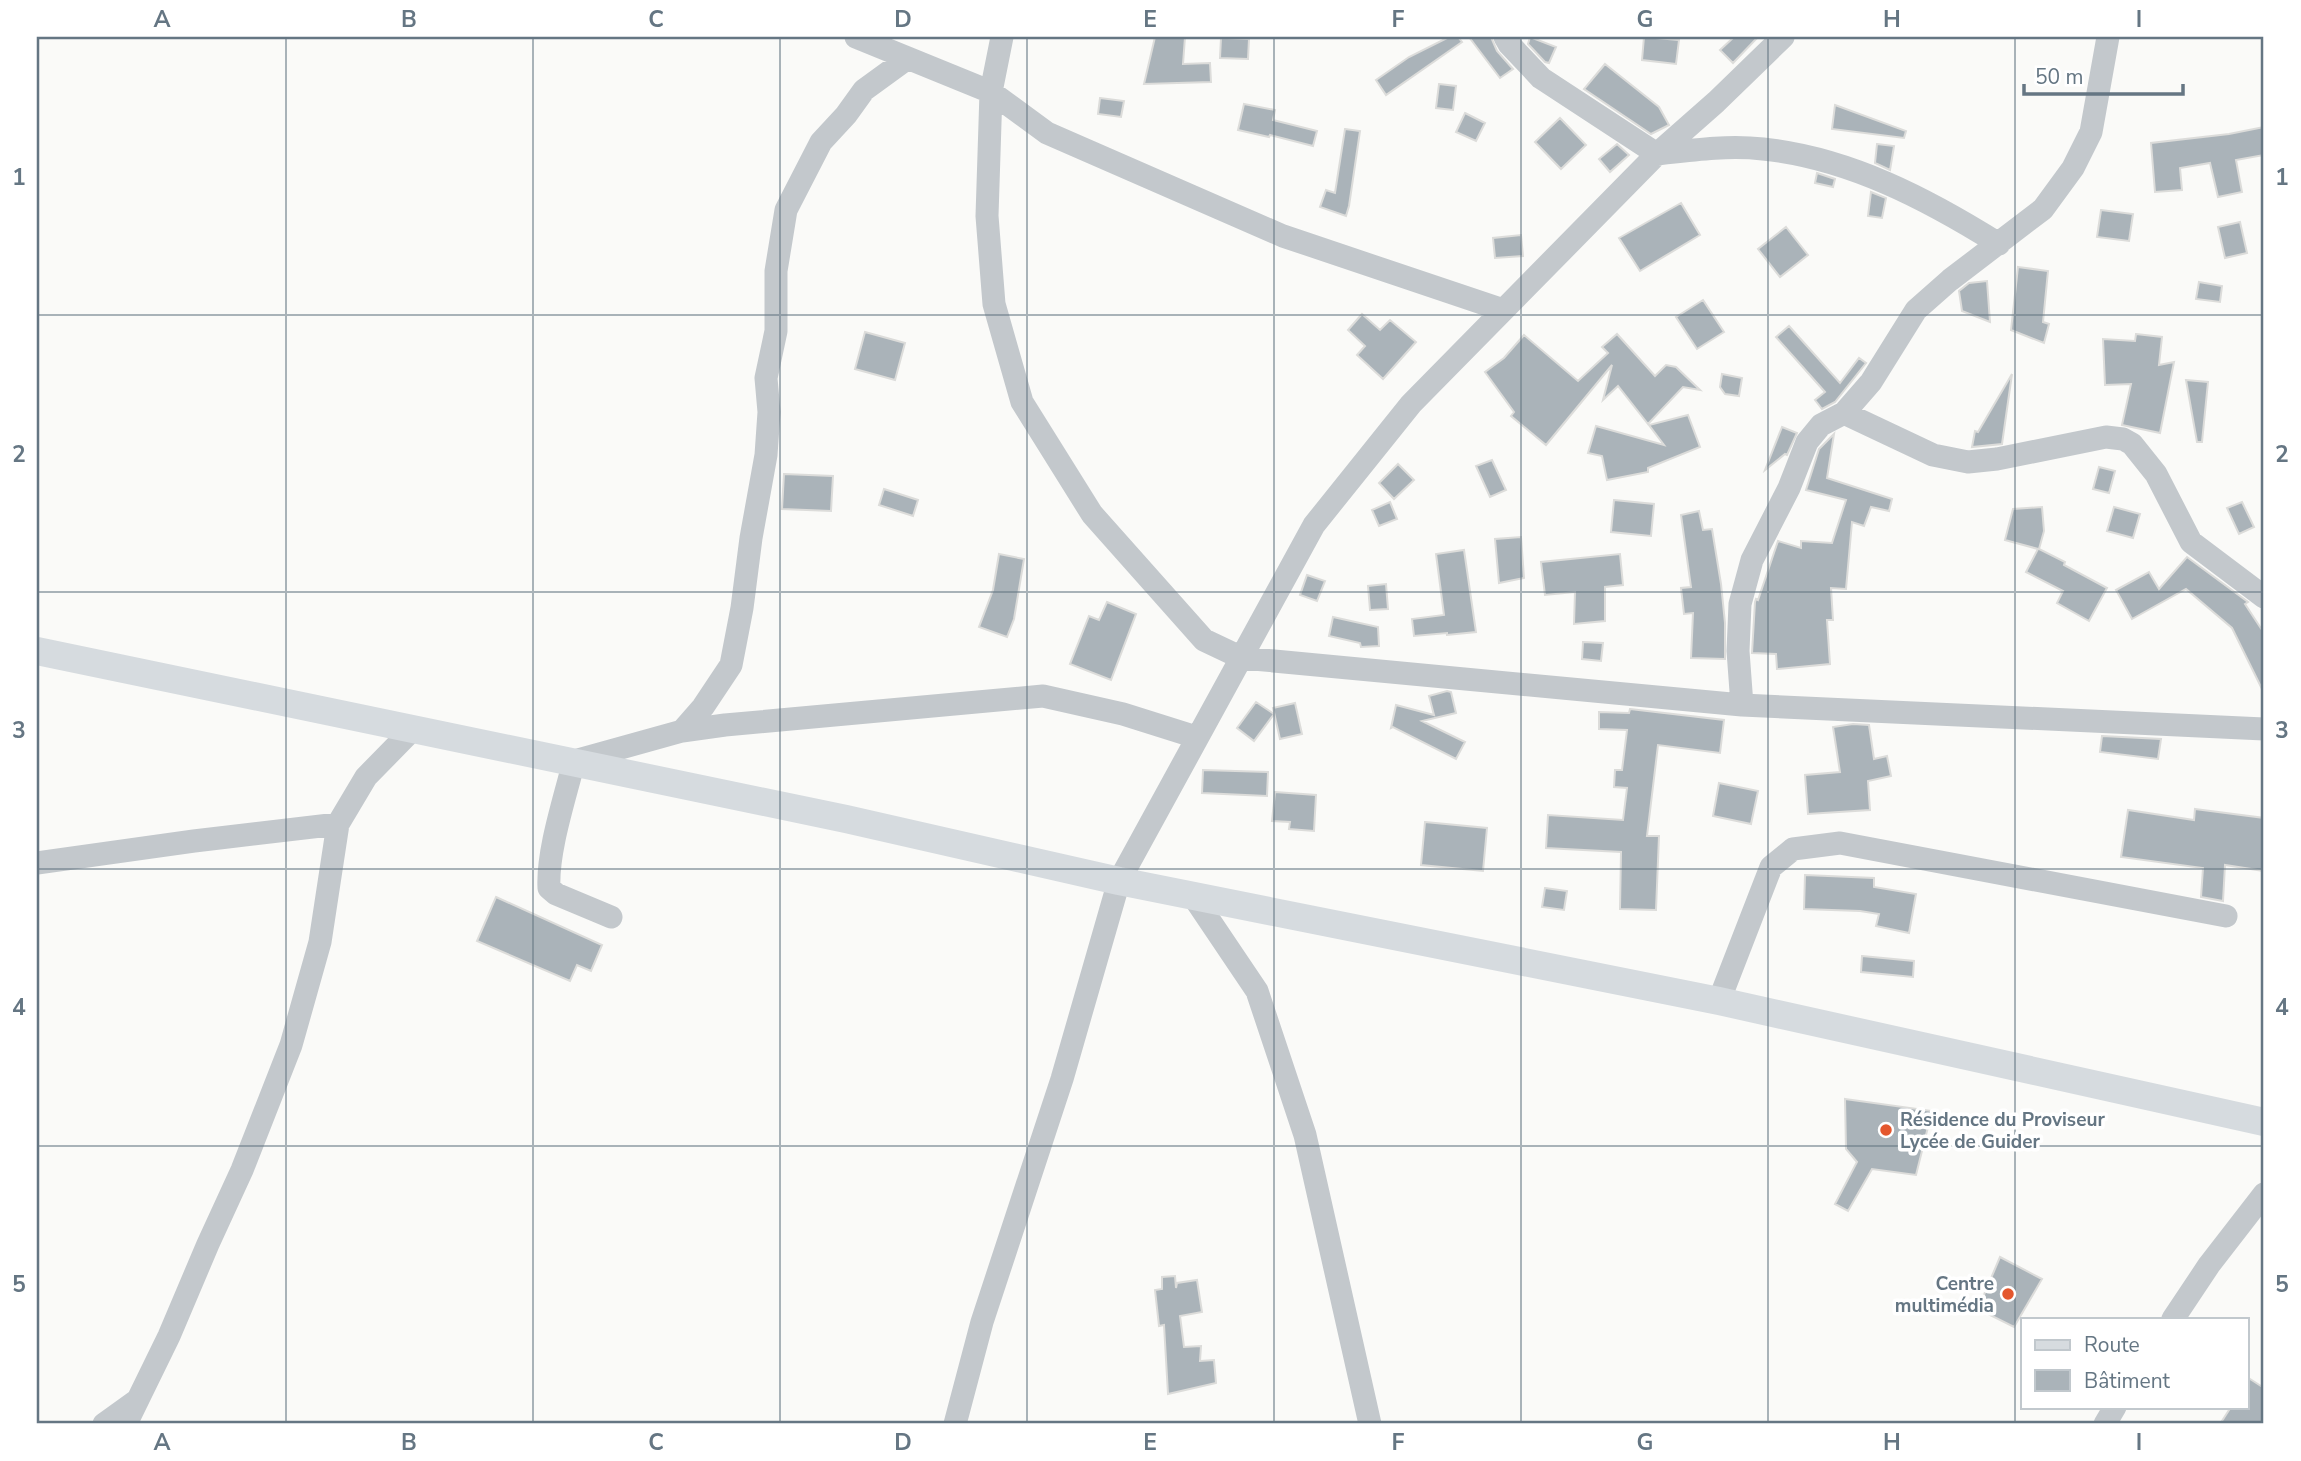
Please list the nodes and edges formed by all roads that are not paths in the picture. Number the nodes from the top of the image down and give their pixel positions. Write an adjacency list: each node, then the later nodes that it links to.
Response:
1 (856, 37): 6 (street)
2 (1002, 37): 7 (street)
3 (1505, 37): 8 (street)
4 (1783, 37): 8 (street)
5 (2108, 37): 9 (street)
6 (908, 58): 7 (street); 18 (street)
7 (991, 92): 10 (street); 14 (street)
8 (1657, 154): 9 (street); 10 (street)
9 (1999, 244): 11 (street)
10 (1503, 310): 14 (street)
11 (1844, 413): 12 (street); 15 (street)
12 (2264, 597)
13 (37, 651): 16 (main road)
14 (1242, 659): 15 (street); 19 (street)
15 (1742, 705): 17 (street)
16 (414, 728): 20 (main road); 21 (street)
17 (2264, 729)
18 (682, 731): 19 (street); 20 (street)
19 (1196, 737): 23 (street)
20 (574, 761): 23 (main road); 26 (street)
21 (338, 824): 22 (street); 31 (street)
22 (37, 863)
23 (1119, 881): 24 (main road); 35 (street)
24 (1193, 896): 27 (main road); 36 (street)
25 (2226, 916): 27 (street)
26 (611, 917)
27 (1719, 1002): 28 (main road)
28 (2264, 1122)
29 (2264, 1194): 30 (street)
30 (2174, 1318)
31 (136, 1401): 33 (street); 34 (street)
32 (2114, 1408): 37 (street)
33 (104, 1424)
34 (126, 1424)
35 (955, 1424)
36 (1370, 1424)
37 (2105, 1424)

